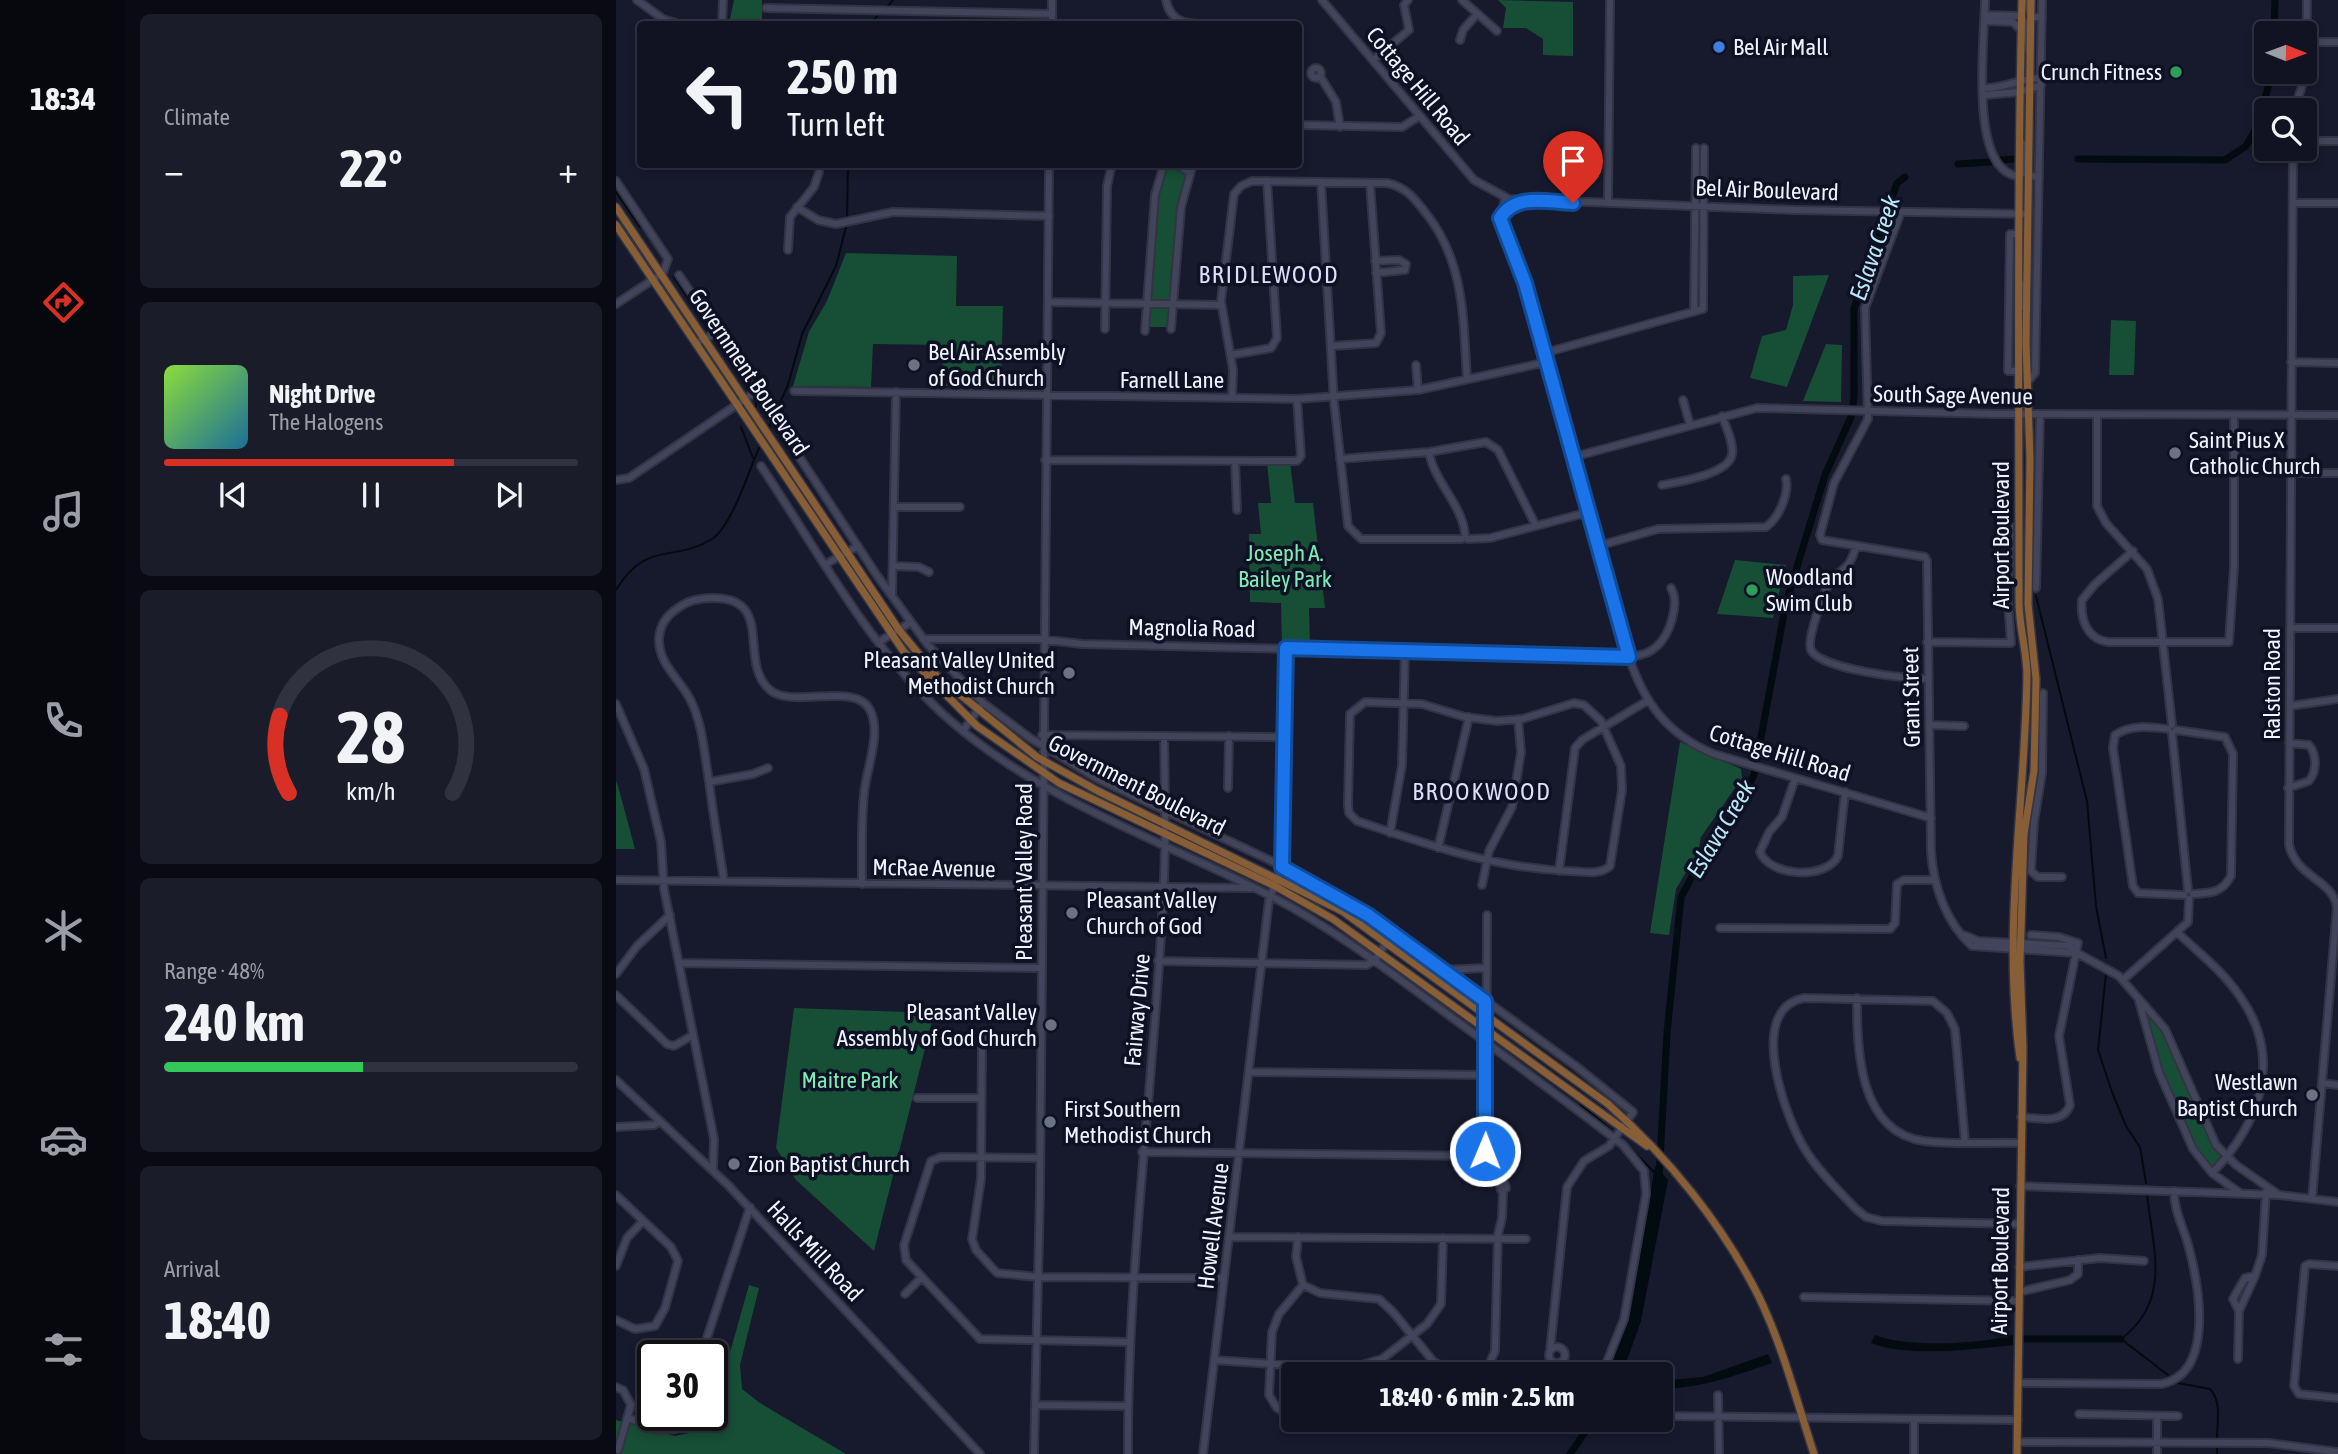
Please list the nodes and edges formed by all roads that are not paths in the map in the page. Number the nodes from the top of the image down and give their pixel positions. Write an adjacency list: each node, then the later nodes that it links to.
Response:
1 (637, 0): 20 (street)
2 (723, 0): 21 (street)
3 (1052, 0): 14 (street)
4 (1166, 0): 23 (street)
5 (1322, 0): 31 (street, Cottage Hill Road)
6 (1408, 0): 31 (street)
7 (1462, 0): 15 (street)
8 (1610, 0): 63 (street)
9 (1985, 0): 19 (street)
10 (2027, 0): 16 (main road, Airport Boulevard); 17 (main road, Airport Boulevard)
11 (2042, 0): 18 (street)
12 (2307, 0): 24 (street)
13 (766, 8): 14 (street)
14 (1052, 14): 22 (street)
15 (1477, 14): 25 (street); 27 (street)
16 (2021, 16): 19 (street); 26 (main road, Airport Boulevard); 30 (street)
17 (2031, 17): 18 (street); 30 (main road, Airport Boulevard)
18 (2042, 17): 35 (street)
19 (1985, 18): 26 (street); 37 (street)
20 (669, 21)
21 (722, 21)
22 (1052, 21)
23 (1180, 21)
24 (2306, 21)
25 (1497, 31)
26 (2021, 31): 34 (main road, Airport Boulevard)
27 (1460, 40)
28 (2317, 41): 29 (street)
29 (2338, 42)
30 (2031, 59): 33 (main road, Airport Boulevard); 35 (street)
31 (1373, 60): 39 (street, Cottage Hill Road)
32 (1320, 76): 41 (street)
33 (2030, 78): 34 (street); 35 (street); 36 (main road, Airport Boulevard)
34 (2021, 79): 37 (street); 38 (main road, Airport Boulevard)
35 (2040, 80): 36 (street); 55 (street)
36 (2030, 89): 38 (street); 54 (main road, Airport Boulevard)
37 (1984, 92): 38 (street); 53 (street)
38 (2020, 92): 42 (main road, Airport Boulevard)
39 (1420, 116): 41 (street); 60 (street, Cottage Hill Road)
40 (1302, 125): 41 (street)
41 (1340, 127)
42 (2020, 141): 53 (main road, Airport Boulevard); 54 (street)
43 (2317, 141): 44 (street)
44 (2338, 141)
45 (1696, 148): 66 (street)
46 (1704, 148): 66 (street)
47 (2293, 161): 64 (street, Ralston Road)
48 (1049, 168): 72 (street, Pleasant Valley Road)
49 (1110, 168): 88 (street)
50 (1163, 168): 90 (street)
51 (1191, 168): 91 (street)
52 (819, 172): 68 (street)
53 (2020, 176): 70 (main road, Airport Boulevard)
54 (2029, 177): 55 (street); 71 (main road, Airport Boulevard)
55 (2039, 178): 77 (street)
56 (616, 181): 82 (street)
57 (1267, 181): 58 (street); 89 (street); 104 (street)
58 (1321, 182): 59 (street); 102 (street)
59 (1370, 183): 78 (street); 110 (street)
60 (1489, 191): 61 (street, Cottage Hill Road); 73 (street, Cottage Hill Road)
61 (1505, 198): 62 (street, Bel Air Boulevard); 73 (street)
62 (1519, 201): 63 (street, Bel Air Boulevard); 73 (street)
63 (1608, 203): 66 (street, Bel Air Boulevard)
64 (2293, 203): 65 (street); 106 (street, Ralston Road)
65 (2338, 203)
66 (1700, 205): 69 (street, Bel Air Boulevard); 79 (street); 80 (street)
67 (616, 207): 82 (main road, Government Boulevard)
68 (797, 207): 72 (street); 75 (street)
69 (1898, 212): 70 (street, Bel Air Boulevard); 121 (street)
70 (2019, 214): 71 (street, Bel Air Boulevard); 85 (main road, Airport Boulevard)
71 (2028, 214): 76 (main road, Airport Boulevard)
72 (1049, 216): 86 (street, Pleasant Valley Road)
73 (1500, 218): 103 (street, Cottage Hill Road)
74 (616, 225): 84 (main road, Government Boulevard)
75 (788, 250)
76 (2028, 255): 77 (street); 93 (main road, Airport Boulevard)
77 (2038, 255): 101 (street)
78 (1376, 261): 81 (street); 81 (street)
79 (1695, 269): 80 (street); 92 (street)
80 (1703, 269): 92 (street)
81 (1376, 273): 102 (street)
82 (660, 275): 84 (street); 99 (main road, Government Boulevard)
83 (679, 275): 98 (street)
84 (653, 280): 87 (street); 100 (main road, Government Boulevard)
85 (2014, 280): 93 (street); 94 (main road, Airport Boulevard); 109 (street)
86 (1048, 302): 88 (street); 114 (street, Pleasant Valley Road)
87 (616, 304)
88 (1106, 304): 90 (street); 95 (street)
89 (1221, 304): 91 (street); 104 (street)
90 (1147, 305): 91 (street); 97 (street)
91 (1173, 305): 96 (street)
92 (1694, 311): 103 (street)
93 (2027, 311): 101 (main road, Airport Boulevard)
94 (2017, 317): 101 (street); 109 (main road, Airport Boulevard)
95 (1105, 329)
96 (1171, 329)
97 (1145, 331)
98 (718, 332): 99 (street); 118 (street)
99 (704, 339): 100 (street); 118 (main road, Government Boulevard)
100 (696, 344): 120 (main road, Government Boulevard)
101 (2027, 344): 109 (street); 122 (main road, Airport Boulevard)
102 (1332, 346): 115 (street)
103 (1544, 353): 105 (street, Cottage Hill Road)
104 (1231, 355): 116 (street)
105 (1547, 362): 110 (street, Farnell Lane); 131 (street, Cottage Hill Road)
106 (2291, 362): 107 (street); 126 (street, Ralston Road)
107 (2338, 363)
108 (1416, 365): 111 (street)
109 (2017, 371): 122 (main road, Airport Boulevard)
110 (1467, 379): 111 (street, Farnell Lane)
111 (1418, 390): 115 (street, Farnell Lane)
112 (794, 391): 113 (street, Farnell Lane)
113 (896, 392): 114 (street, Farnell Lane); 146 (street)
114 (1046, 396): 116 (street, Farnell Lane); 134 (street, Pleasant Valley Road)
115 (1335, 396): 117 (street, Farnell Lane); 133 (street)
116 (1232, 398): 117 (street, Farnell Lane)
117 (1297, 398): 135 (street)
118 (745, 400): 120 (street); 142 (main road, Government Boulevard)
119 (1683, 400): 129 (street)
120 (736, 405): 141 (street); 144 (main road, Government Boulevard)
121 (1868, 411): 122 (street, South Sage Avenue); 128 (street, South Sage Avenue); 157 (street, Grant Street)
122 (2023, 414): 123 (street, South Sage Avenue); 149 (main road, Airport Boulevard); 150 (main road, Airport Boulevard)
123 (2040, 414): 124 (street, South Sage Avenue); 164 (street)
124 (2097, 415): 125 (street, South Sage Avenue); 158 (street)
125 (2234, 415): 126 (street, South Sage Avenue); 182 (street)
126 (2291, 415): 127 (street, South Sage Avenue); 137 (street, Ralston Road)
127 (2338, 415)
128 (1722, 416): 129 (street, South Sage Avenue); 143 (street)
129 (1690, 425): 131 (street, South Sage Avenue)
130 (1429, 452): 133 (street); 152 (street); 154 (street)
131 (1573, 457): 151 (street, Cottage Hill Road)
132 (800, 458): 139 (street, Government Boulevard)
133 (1340, 459): 154 (street)
134 (1045, 460): 135 (street); 179 (street, Pleasant Valley Road)
135 (1235, 461): 148 (street)
136 (761, 466): 145 (street)
137 (2291, 473): 138 (street); 174 (street, Ralston Road)
138 (2338, 473)
139 (812, 477): 142 (street); 155 (street, Government Boulevard)
140 (1786, 479): 156 (street)
141 (616, 480)
142 (802, 484): 144 (street); 159 (main road, Government Boulevard)
143 (1662, 485)
144 (791, 487): 145 (street); 160 (main road, Government Boulevard)
145 (779, 493): 161 (street)
146 (894, 506): 147 (street); 162 (street)
147 (960, 507)
148 (1237, 510)
149 (2020, 510): 150 (street); 166 (main road, Airport Boulevard)
150 (2029, 510): 164 (main road, Airport Boulevard)
151 (1589, 512): 152 (street); 156 (street, Cottage Hill Road)
152 (1536, 526): 154 (street)
153 (2011, 526): 181 (street)
154 (1465, 537)
155 (858, 546): 159 (street); 165 (street, Government Boulevard)
156 (1598, 546): 185 (street, Cottage Hill Road)
157 (1856, 546): 181 (street, Grant Street); 186 (street)
158 (2133, 551): 182 (street); 182 (street)
159 (847, 552): 160 (street); 167 (main road, Government Boulevard)
160 (838, 558): 161 (street); 171 (main road, Government Boulevard)
161 (826, 564): 172 (street)
162 (893, 566): 163 (street); 170 (street)
163 (929, 572)
164 (2032, 575): 166 (street); 169 (street); 222 (main road, Airport Boulevard)
165 (878, 577): 167 (street); 170 (street, Government Boulevard)
166 (2019, 582): 221 (main road, Airport Boulevard)
167 (868, 583): 176 (main road, Government Boulevard)
168 (1671, 588): 185 (street)
169 (2036, 588)
170 (892, 596): 173 (street, Government Boulevard)
171 (870, 605): 172 (street); 177 (main road, Government Boulevard)
172 (858, 613): 180 (street)
173 (911, 622): 176 (street); 178 (street, Government Boulevard)
174 (2290, 628): 175 (street); 193 (street, Ralston Road)
175 (2338, 628)
176 (899, 630): 177 (street); 194 (main road, Government Boulevard)
177 (891, 634): 180 (street); 197 (main road, Government Boulevard)
178 (923, 639): 179 (street, Magnolia Road); 190 (street, Government Boulevard)
179 (1043, 640): 183 (street, Magnolia Road); 203 (street, Pleasant Valley Road)
180 (878, 642): 202 (street)
181 (1927, 642): 186 (street, Grant Street)
182 (2162, 643): 201 (street)
183 (1286, 648): 184 (street, Magnolia Road); 206 (street, Howell Avenue)
184 (1405, 650): 185 (street, Magnolia Road); 191 (street)
185 (1629, 657): 189 (street, Cottage Hill Road)
186 (1928, 679): 198 (street, Grant Street)
187 (2043, 693): 222 (street)
188 (2338, 699): 193 (street)
189 (1647, 701): 200 (street); 212 (street, Cottage Hill Road)
190 (984, 703): 194 (street); 208 (street, Government Boulevard)
191 (1404, 703): 195 (street); 225 (street); 225 (street)
192 (616, 704): 234 (street)
193 (2290, 706): 207 (street, Ralston Road)
194 (978, 711): 197 (street); 209 (main road, Government Boulevard)
195 (1469, 717): 196 (street); 228 (street)
196 (1518, 719): 200 (street); 229 (street)
197 (970, 720): 202 (street); 211 (main road, Government Boulevard)
198 (1929, 725): 199 (street); 220 (street, Grant Street)
199 (1964, 726)
200 (1604, 727): 231 (street); 231 (street)
201 (2172, 729): 243 (street); 243 (street); 243 (street)
202 (963, 731): 214 (street)
203 (1042, 735): 204 (street); 208 (street, Pleasant Valley Road)
204 (1164, 736): 205 (street); 218 (street, Fairway Drive)
205 (1229, 736): 206 (street); 215 (street)
206 (1285, 737): 230 (street, Howell Avenue)
207 (2289, 743): 216 (street, Ralston Road); 216 (street)
208 (1042, 745): 209 (street, Pleasant Valley Road); 218 (street, Government Boulevard)
209 (1042, 760): 211 (street, Pleasant Valley Road); 223 (main road, Government Boulevard)
210 (768, 768): 213 (street)
211 (1042, 773): 214 (street, Pleasant Valley Road); 226 (main road, Government Boulevard)
212 (1795, 779): 217 (street, Cottage Hill Road); 217 (street)
213 (709, 782): 236 (street); 238 (street)
214 (1042, 787): 227 (street); 240 (street, Pleasant Valley Road)
215 (1228, 788)
216 (2288, 788): 269 (street, Ralston Road)
217 (1845, 792): 219 (street, Cottage Hill Road)
218 (1165, 810): 223 (street, Fairway Drive); 230 (street, Government Boulevard)
219 (1919, 816): 220 (street, Cottage Hill Road); 224 (street, Cottage Hill Road)
220 (1931, 818): 224 (street, Grant Street)
221 (2017, 818): 222 (street); 252 (main road, Airport Boulevard)
222 (2030, 821): 232 (street); 252 (main road, Airport Boulevard)
223 (1165, 823): 226 (street, Fairway Drive); 237 (main road, Government Boulevard)
224 (1931, 828): 235 (street, Grant Street)
225 (1390, 833): 228 (street)
226 (1165, 834): 227 (street, Fairway Drive); 237 (main road, Government Boulevard)
227 (1165, 847): 241 (street); 242 (street, Fairway Drive)
228 (1438, 848): 229 (street)
229 (1487, 862): 231 (street); 239 (street)
230 (1282, 867): 237 (street, Howell Avenue); 249 (street, Government Boulevard)
231 (1559, 871)
232 (2062, 877)
233 (616, 880): 234 (street, McRae Avenue)
234 (665, 880): 236 (street, McRae Avenue); 245 (street)
235 (1935, 880): 247 (street); 252 (street, Grant Street)
236 (724, 881): 238 (street, McRae Avenue)
237 (1276, 882): 244 (street, Howell Avenue); 251 (main road, Government Boulevard); 253 (main road, Government Boulevard)
238 (862, 884): 240 (street, McRae Avenue)
239 (1482, 885)
240 (1042, 887): 242 (street, McRae Avenue); 259 (street, Pleasant Valley Road)
241 (1251, 888): 242 (street, McRae Avenue); 244 (street)
242 (1164, 890): 255 (street, Fairway Drive)
243 (2188, 894): 248 (street)
244 (1271, 897): 256 (street); 258 (street, Howell Avenue)
245 (670, 915): 257 (street); 262 (street)
246 (1486, 915): 260 (street)
247 (1720, 928)
248 (2177, 932): 263 (street); 294 (street)
249 (1393, 933): 251 (street); 261 (street, Government Boulevard)
250 (2031, 935): 254 (street)
251 (1386, 943): 253 (street); 268 (main road, Government Boulevard)
252 (2017, 945): 254 (street); 284 (main road, Airport Boulevard)
253 (1381, 951): 256 (street); 271 (main road, Government Boulevard)
254 (2077, 953): 263 (street); 284 (street)
255 (1158, 961): 258 (street); 291 (street, Fairway Drive)
256 (1374, 961): 258 (street); 276 (street)
257 (679, 963): 259 (street); 272 (street)
258 (1262, 963): 277 (street, Howell Avenue)
259 (1042, 968): 273 (street, Pleasant Valley Road)
260 (1485, 968): 261 (street); 267 (street)
261 (1444, 970): 267 (street, Government Boulevard)
262 (616, 974)
263 (2123, 980): 265 (street)
264 (616, 995): 272 (street)
265 (2137, 996): 294 (street); 297 (street)
266 (1857, 998): 289 (street); 289 (street); 310 (street)
267 (1485, 1001): 268 (street); 286 (street, Government Boulevard)
268 (1485, 1016): 271 (street); 286 (main road, Government Boulevard)
269 (2327, 1024): 270 (street); 280 (street, Ralston Road)
270 (2338, 1026)
271 (1485, 1027): 276 (street); 286 (main road, Government Boulevard)
272 (693, 1035): 296 (street)
273 (1041, 1037): 274 (street); 295 (street, Pleasant Valley Road)
274 (982, 1038): 275 (street); 283 (street)
275 (932, 1039)
276 (1485, 1042): 278 (street); 288 (street)
277 (1249, 1073): 278 (street); 292 (street, Howell Avenue)
278 (1485, 1075): 292 (street)
279 (616, 1080): 285 (street, Halls Mill Road)
280 (2322, 1083): 281 (street); 306 (street, Ralston Road)
281 (2338, 1085)
282 (917, 1098): 283 (street)
283 (981, 1098): 293 (street)
284 (2021, 1117): 290 (main road, Airport Boulevard)
285 (660, 1121): 287 (street); 296 (street, Halls Mill Road)
286 (1624, 1124): 288 (street); 354 (main road, Government Boulevard)
287 (616, 1128)
288 (1614, 1139): 335 (street); 340 (street)
289 (1965, 1142): 290 (street)
290 (2021, 1143): 298 (main road, Airport Boulevard)
291 (1142, 1152): 292 (street); 321 (street, Fairway Drive)
292 (1239, 1154): 311 (street, Howell Avenue)
293 (981, 1157): 295 (street); 322 (street); 323 (street)
294 (2227, 1157): 297 (street); 299 (street)
295 (1040, 1158): 322 (street, Pleasant Valley Road)
296 (713, 1169): 308 (street, Halls Mill Road)
297 (2212, 1173): 303 (street)
298 (2020, 1186): 301 (street); 310 (main road, Airport Boulevard)
299 (2266, 1186): 304 (street); 305 (street)
300 (1503, 1190): 314 (street)
301 (2174, 1191): 303 (street); 342 (street)
302 (616, 1195): 309 (street)
303 (2243, 1195): 305 (street)
304 (2279, 1195): 305 (street); 306 (street)
305 (2266, 1196): 336 (street)
306 (2312, 1199): 307 (street)
307 (2338, 1202)
308 (750, 1208): 332 (street); 363 (street, Halls Mill Road)
309 (643, 1220): 318 (street); 330 (street)
310 (2020, 1224): 320 (main road, Airport Boulevard)
311 (1229, 1237): 312 (street); 324 (street, Howell Avenue)
312 (1297, 1237): 313 (street); 325 (street)
313 (1443, 1238): 314 (street); 331 (street)
314 (1498, 1238): 315 (street); 339 (street)
315 (1526, 1238)
316 (2078, 1260): 317 (street); 320 (street); 326 (street)
317 (2144, 1261)
318 (616, 1266)
319 (2338, 1266): 345 (street)
320 (2020, 1267): 326 (main road, Airport Boulevard)
321 (1133, 1276): 322 (street); 324 (street); 334 (street, Fairway Drive)
322 (1038, 1277): 333 (street, Pleasant Valley Road)
323 (921, 1278): 327 (street); 333 (street)
324 (1224, 1278): 337 (street, Howell Avenue)
325 (1303, 1285): 331 (street); 341 (street)
326 (2019, 1292): 329 (main road, Airport Boulevard)
327 (905, 1294)
328 (1804, 1297): 329 (street)
329 (2019, 1301): 342 (main road, Airport Boulevard)
330 (616, 1320)
331 (1412, 1336): 338 (street); 341 (street)
332 (706, 1340)
333 (1036, 1341): 334 (street); 346 (street, Pleasant Valley Road)
334 (1129, 1342): 347 (street, Fairway Drive)
335 (1550, 1351)
336 (2238, 1359)
337 (1214, 1360): 341 (street); 366 (street, Howell Avenue)
338 (1435, 1362)
339 (1491, 1362)
340 (1607, 1362)
341 (1270, 1363): 348 (street)
342 (2018, 1383): 357 (main road, Airport Boulevard)
343 (616, 1387): 355 (street)
344 (1718, 1395): 353 (street)
345 (2338, 1398)
346 (1035, 1405): 347 (street); 364 (street, Pleasant Valley Road)
347 (1128, 1406): 365 (street, Fairway Drive)
348 (1281, 1411)
349 (2079, 1414): 351 (street)
350 (1673, 1416): 353 (street)
351 (2157, 1416): 352 (street); 360 (street)
352 (2178, 1416)
353 (1718, 1417): 354 (street); 367 (street)
354 (1802, 1417): 356 (street); 368 (main road, Government Boulevard)
355 (629, 1418): 358 (street); 361 (street)
356 (1914, 1420): 357 (street); 369 (street)
357 (2018, 1420): 359 (main road, Airport Boulevard)
358 (637, 1422)
359 (2018, 1442): 360 (street); 370 (main road, Airport Boulevard)
360 (2157, 1443): 362 (street); 371 (street)
361 (618, 1450)
362 (2338, 1452)
363 (980, 1454)
364 (1034, 1454)
365 (1128, 1454)
366 (1203, 1454)
367 (1719, 1454)
368 (1814, 1454)
369 (1914, 1454)
370 (2017, 1454)
371 (2157, 1454)

